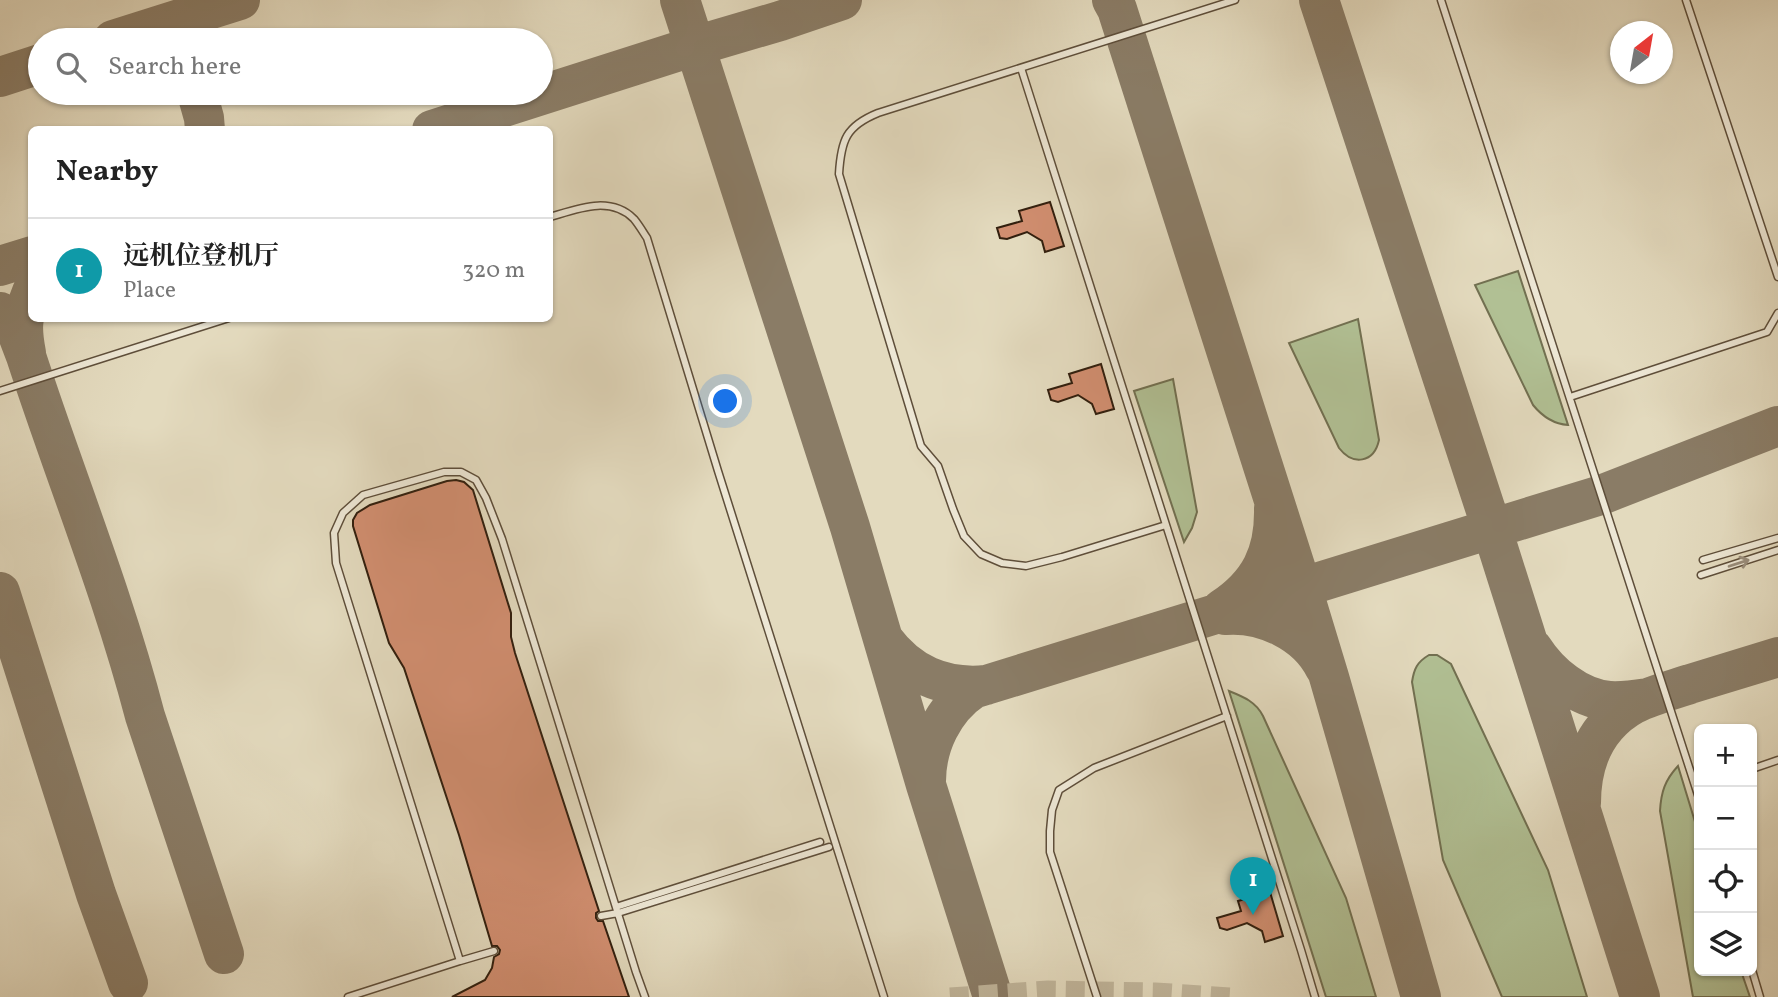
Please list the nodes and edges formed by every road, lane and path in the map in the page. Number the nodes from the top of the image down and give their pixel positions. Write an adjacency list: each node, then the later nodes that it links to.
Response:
1 (1236, 0): 4 (lane)
2 (1441, 0): 10 (lane)
3 (1686, 0): 6 (lane)
4 (1021, 68): 11 (lane); 11 (lane)
5 (553, 216): 29 (lane)
6 (1778, 277)
7 (1778, 313): 10 (lane)
8 (216, 322): 9 (lane)
9 (0, 391)
10 (1570, 397): 19 (lane)
11 (1166, 525): 16 (lane)
12 (1778, 538): 14 (lane)
13 (1778, 550): 15 (lane, one-way to 13)
14 (1703, 560)
15 (1701, 575)
16 (1227, 716): 30 (lane); 31 (lane)
17 (1778, 761): 18 (lane)
18 (1757, 767)
19 (1698, 787)
20 (820, 842): 22 (lane)
21 (829, 847): 22 (lane)
22 (617, 910): 23 (lane); 25 (lane); 28 (lane)
23 (601, 916)
24 (494, 951): 25 (lane)
25 (460, 961): 27 (lane)
26 (1754, 976): 32 (lane)
27 (348, 997)
28 (645, 997)
29 (884, 997)
30 (1097, 997)
31 (1315, 997)
32 (1760, 997)

